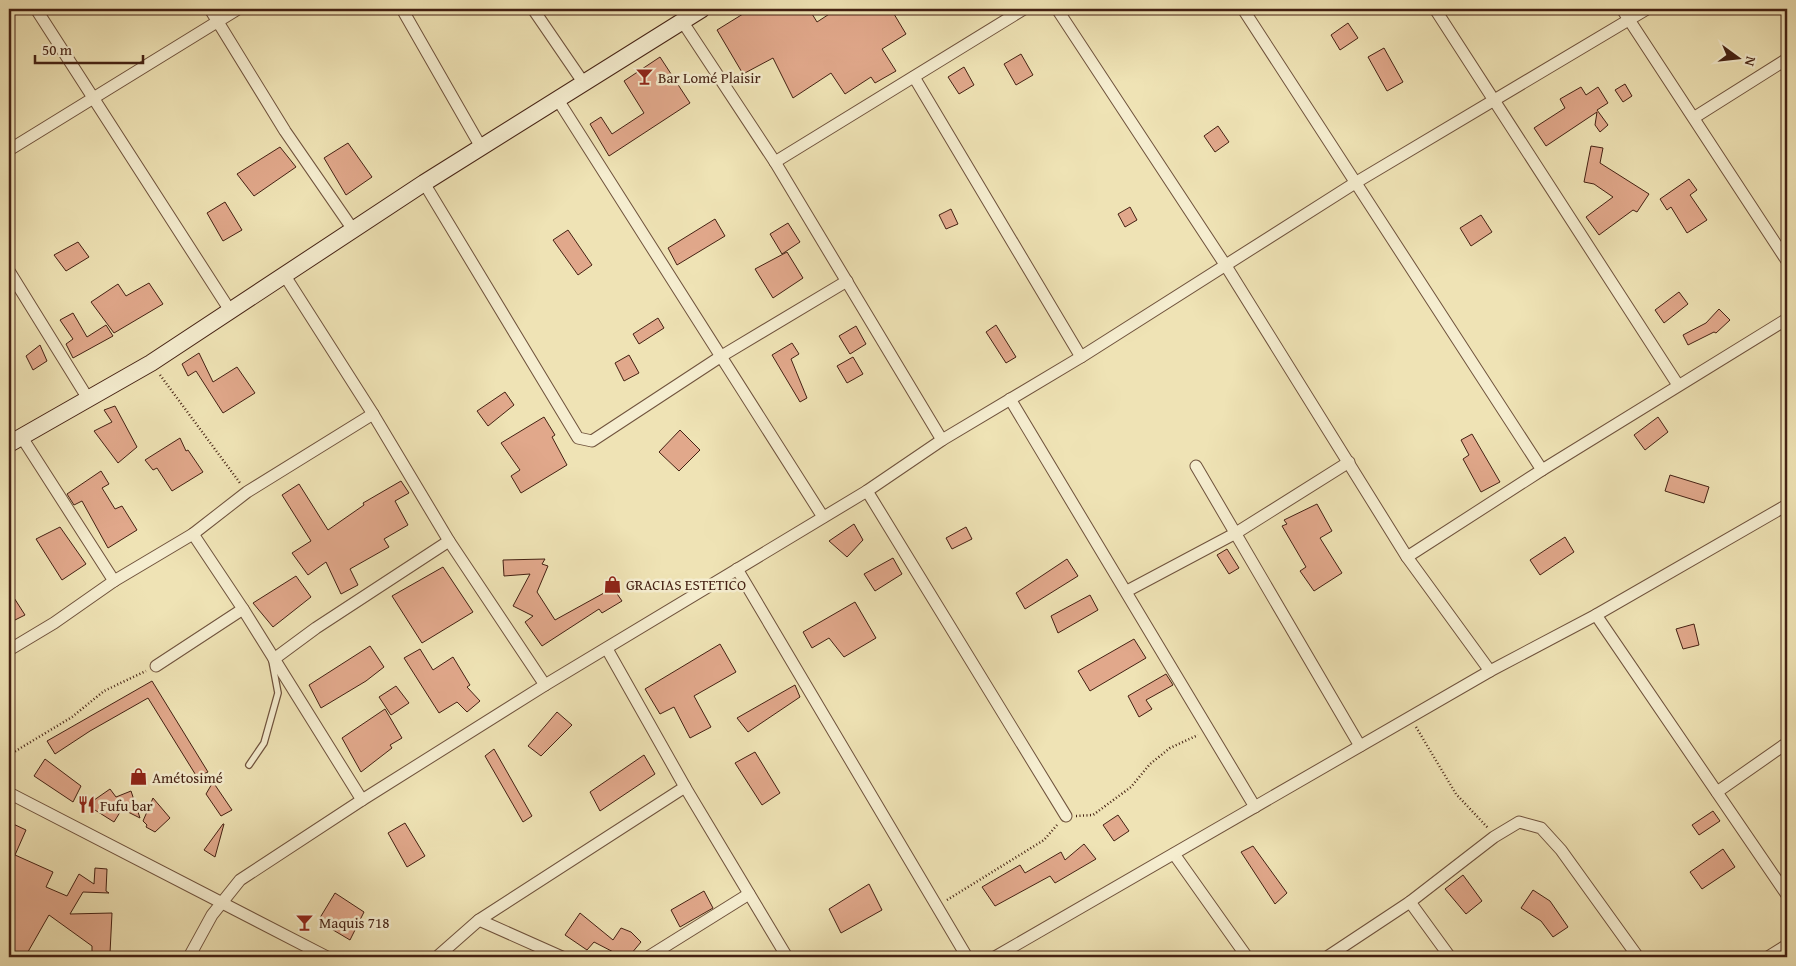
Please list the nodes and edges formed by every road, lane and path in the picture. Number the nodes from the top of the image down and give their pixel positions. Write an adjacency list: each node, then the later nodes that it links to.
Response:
1 (36, 9): 19 (street)
2 (210, 9): 14 (street)
3 (238, 9): 14 (street)
4 (402, 9): 23 (street)
5 (533, 9): 18 (street)
6 (702, 9): 15 (street)
7 (1024, 9): 17 (street)
8 (1057, 9): 30 (street)
9 (1243, 9): 27 (street)
10 (1435, 9): 21 (street)
11 (1622, 9): 13 (street)
12 (1647, 9): 13 (street)
13 (1629, 20): 21 (street); 22 (street)
14 (217, 21): 19 (street); 28 (street)
15 (682, 21): 18 (street); 25 (street)
16 (1787, 59): 22 (street)
17 (914, 77): 25 (street); 37 (street)
18 (583, 82): 20 (street)
19 (94, 98): 24 (street); 34 (street)
20 (558, 100): 23 (street); 36 (street)
21 (1494, 101): 27 (street); 39 (street)
22 (1695, 117): 29 (street)
23 (481, 147): 26 (street)
24 (9, 150)
25 (775, 162): 33 (street)
26 (424, 183): 28 (street); 36 (street)
27 (1355, 183): 30 (street); 47 (street)
28 (354, 231): 32 (street)
29 (1787, 261)
30 (1226, 266): 37 (street); 45 (street)
31 (9, 271): 40 (street)
32 (285, 276): 34 (street); 42 (street)
33 (847, 281): 36 (street); 44 (street)
34 (231, 312): 38 (street)
35 (1787, 319): 39 (street)
36 (720, 357): 51 (street)
37 (1081, 357): 41 (street)
38 (151, 363): 40 (street); 49 (path)
39 (1678, 385): 47 (street)
40 (87, 397): 43 (street)
41 (1010, 399): 44 (street); 58 (street)
42 (373, 414): 49 (street); 54 (street)
43 (15, 440): 57 (street)
44 (942, 440): 48 (street)
45 (1349, 462): 52 (street); 55 (street)
46 (1196, 466): 52 (street)
47 (1542, 470): 55 (street)
48 (867, 490): 51 (street); 77 (street)
49 (247, 492): 53 (street)
50 (1787, 505): 60 (street)
51 (823, 516): 56 (street)
52 (1236, 533): 58 (street); 69 (street)
53 (193, 534): 57 (street); 59 (street)
54 (449, 541): 63 (street); 66 (street)
55 (1408, 558): 65 (street)
56 (737, 569): 61 (street); 92 (street)
57 (114, 581): 62 (street)
58 (1127, 591): 76 (street)
59 (243, 609): 63 (street); 64 (street)
60 (1596, 615): 65 (street); 73 (street)
61 (607, 649): 66 (street); 72 (street)
62 (9, 650)
63 (272, 657): 71 (lane); 75 (street)
64 (156, 666): 70 (path)
65 (1490, 671): 67 (street)
66 (546, 684): 75 (street)
67 (1410, 717): 69 (street); 78 (path)
68 (1787, 743): 73 (street)
69 (1360, 746): 76 (street)
70 (9, 755)
71 (249, 765)
72 (685, 787): 80 (street); 84 (street)
73 (1717, 792): 81 (street)
74 (9, 793): 82 (street)
75 (362, 800): 82 (street)
76 (1255, 807): 79 (street)
77 (1066, 816)
78 (1494, 837): 83 (street); 97 (street)
79 (1174, 854): 93 (street); 94 (street)
80 (749, 894): 90 (street); 91 (street)
81 (1787, 895)
82 (221, 901): 86 (street); 87 (street)
83 (1410, 902): 95 (street); 96 (street)
84 (479, 920): 88 (street); 89 (street)
85 (1787, 945): 98 (street)
86 (189, 957)
87 (327, 957)
88 (438, 957)
89 (562, 957)
90 (648, 957)
91 (787, 957)
92 (968, 957)
93 (995, 957)
94 (1247, 957)
95 (1327, 957)
96 (1450, 957)
97 (1638, 957)
98 (1768, 957)

